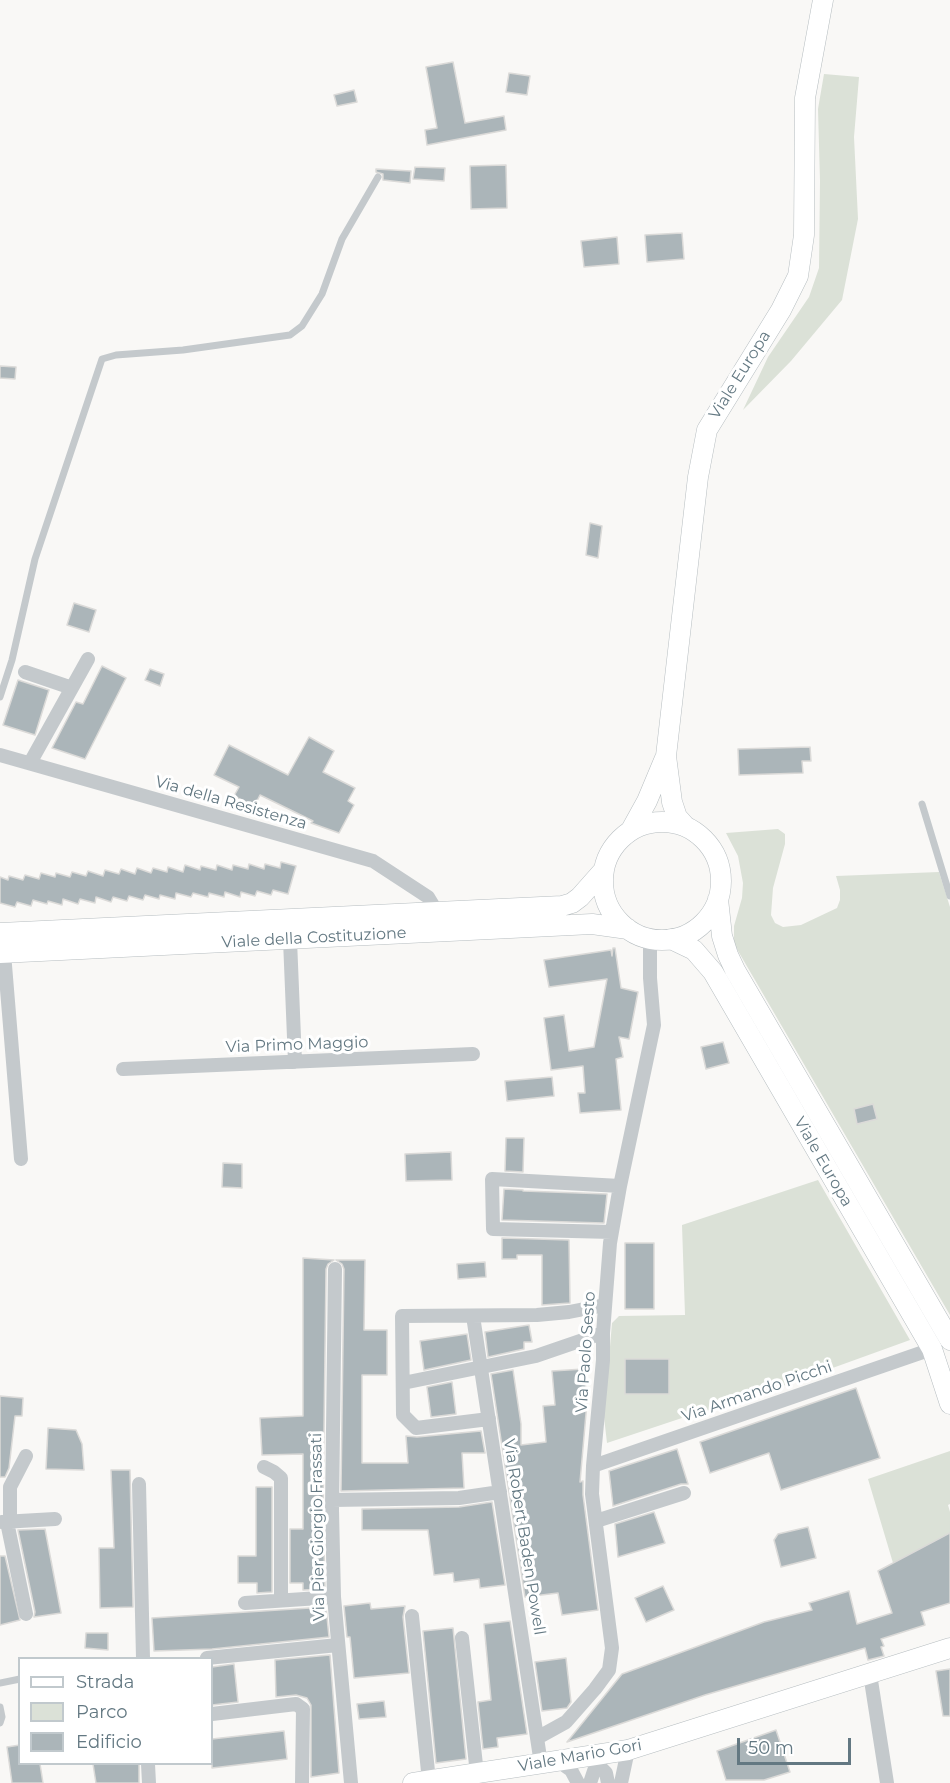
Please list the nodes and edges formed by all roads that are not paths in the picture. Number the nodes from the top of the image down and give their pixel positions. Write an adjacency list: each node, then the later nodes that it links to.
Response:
1 (823, 0): 8 (street, Viale Europa)
2 (378, 177): 6 (lane)
3 (88, 659): 5 (street)
4 (25, 672): 5 (street)
5 (72, 688): 9 (street)
6 (0, 697)
7 (0, 755): 9 (street, Via della Resistenza)
8 (666, 756): 11 (street, Viale Europa); 12 (street, Viale Europa)
9 (30, 764): 16 (street, Via della Resistenza)
10 (922, 804): 14 (lane)
11 (686, 827): 12 (street); 15 (street)
12 (631, 830): 13 (street)
13 (603, 871): 16 (street, Viale della Costituzione); 17 (street)
14 (950, 896)
15 (718, 899): 20 (street); 33 (street, Viale Europa)
16 (437, 912): 18 (street, Viale della Costituzione)
17 (628, 929): 19 (street); 21 (street, Viale della Costituzione)
18 (0, 933)
19 (650, 939): 20 (street); 27 (street, Via Paolo Sesto)
20 (671, 939): 34 (street, Viale Europa)
21 (290, 940): 22 (street, Viale della Costituzione); 24 (street)
22 (2, 953): 26 (street)
23 (473, 1054): 24 (street, Via Primo Maggio)
24 (295, 1062): 25 (street, Via Primo Maggio)
25 (123, 1070)
26 (21, 1159)
27 (620, 1186): 28 (street, Via Paolo Sesto); 28 (street)
28 (612, 1232): 30 (street, Via Paolo Sesto)
29 (334, 1269): 45 (street, Via Pier Giorgio Frassati)
30 (605, 1305): 31 (street); 32 (street, Via Paolo Sesto)
31 (473, 1316): 35 (street, Via Robert Baden Powell); 36 (street)
32 (603, 1334): 35 (street); 40 (street, Via Paolo Sesto)
33 (949, 1337)
34 (932, 1349): 37 (street, Viale Europa); 40 (street, Via Armando Picchi)
35 (480, 1368): 36 (street); 38 (street, Via Robert Baden Powell)
36 (402, 1383): 38 (street)
37 (950, 1404)
38 (489, 1419): 43 (street, Via Robert Baden Powell)
39 (26, 1456): 48 (street)
40 (593, 1466): 47 (street, Via Paolo Sesto)
41 (264, 1467): 50 (street)
42 (139, 1484): 57 (street)
43 (500, 1492): 45 (street); 65 (street, Via Robert Baden Powell)
44 (684, 1493): 47 (street)
45 (332, 1500): 49 (street, Via Pier Giorgio Frassati)
46 (55, 1520): 48 (street)
47 (596, 1521): 65 (street, Via Paolo Sesto)
48 (5, 1522): 52 (street)
49 (334, 1596): 50 (street); 55 (street, Via Pier Giorgio Frassati)
50 (281, 1600): 51 (street)
51 (245, 1603)
52 (26, 1614)
53 (412, 1616): 71 (street)
54 (462, 1638): 70 (street)
55 (338, 1645): 58 (street); 74 (street, Via Pier Giorgio Frassati)
56 (950, 1648): 59 (street, Viale Mario Gori)
57 (143, 1657)
58 (213, 1658)
59 (870, 1674): 66 (street, Viale Mario Gori); 79 (street)
60 (18, 1679): 61 (lane)
61 (0, 1683)
62 (0, 1707): 64 (lane)
63 (213, 1714): 73 (street)
64 (0, 1723)
65 (537, 1738): 68 (street, Via Robert Baden Powell)
66 (628, 1750): 67 (street, Viale Mario Gori); 78 (street)
67 (597, 1757): 68 (street, Viale Mario Gori); 76 (street); 77 (street)
68 (549, 1762): 70 (street, Viale Mario Gori); 75 (street)
69 (148, 1765): 72 (street)
70 (477, 1774): 71 (street, Viale Mario Gori)
71 (421, 1782)
72 (149, 1783)
73 (302, 1783)
74 (351, 1783)
75 (578, 1783)
76 (590, 1783)
77 (609, 1783)
78 (621, 1783)
79 (887, 1783)

